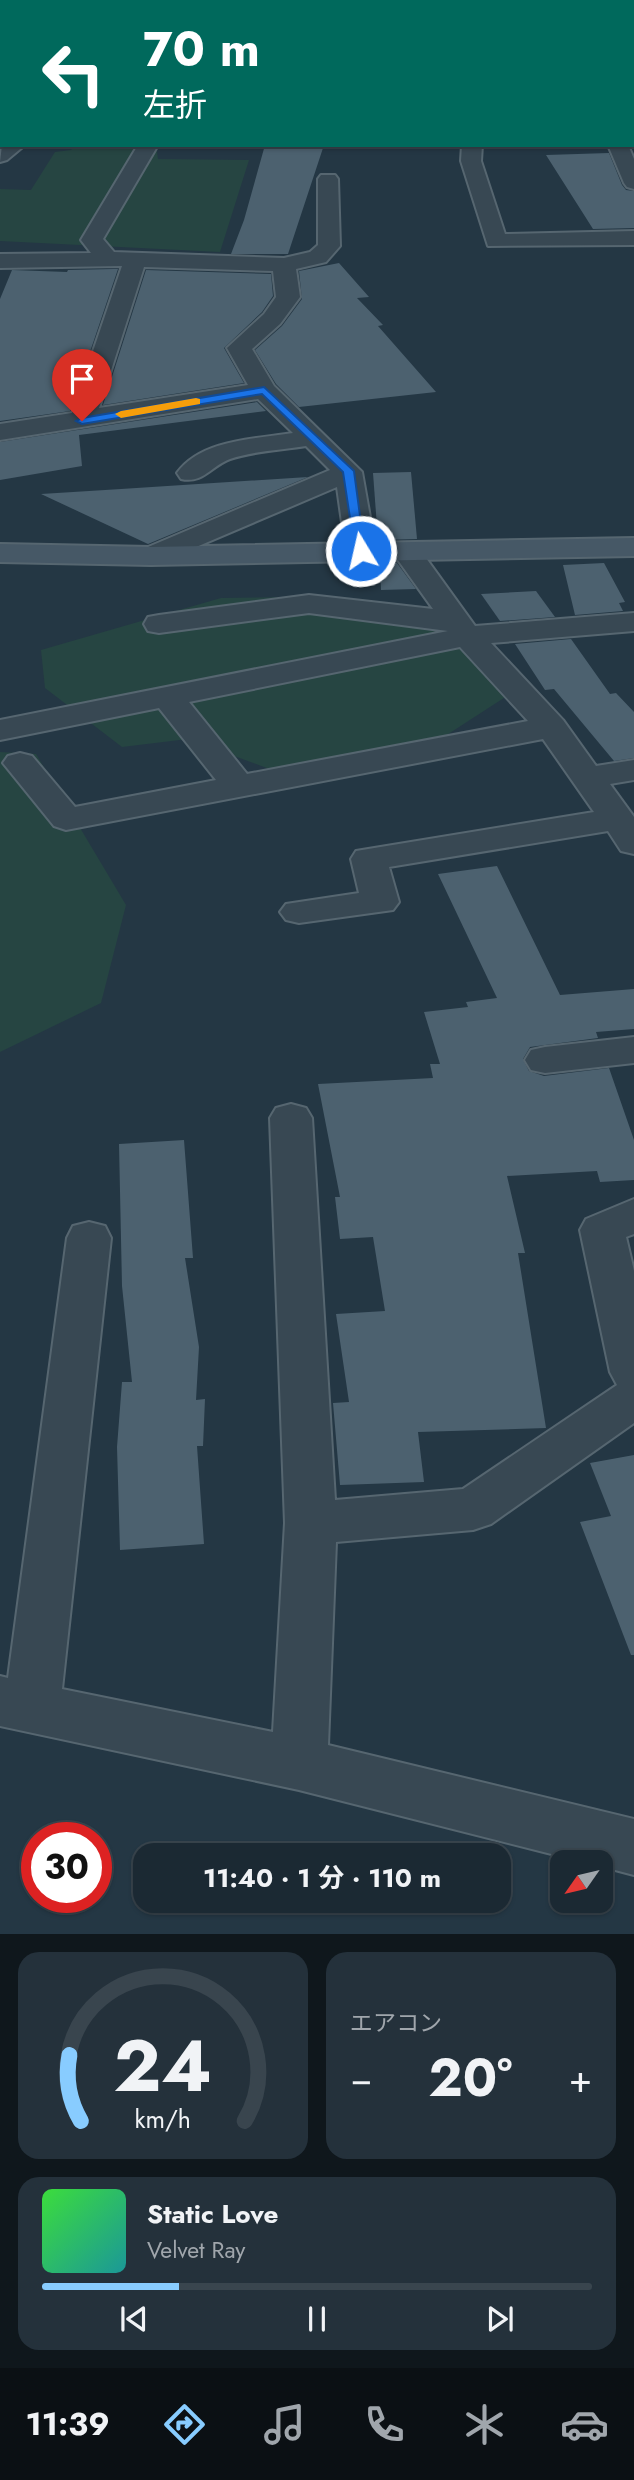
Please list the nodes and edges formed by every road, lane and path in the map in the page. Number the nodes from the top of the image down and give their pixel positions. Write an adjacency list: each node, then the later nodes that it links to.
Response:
1 (147, 147): 7 (street)
2 (472, 147): 6 (street)
3 (619, 147): 5 (street)
4 (328, 179): 10 (street)
5 (634, 183)
6 (634, 238)
7 (108, 259): 8 (street); 9 (street)
8 (0, 261)
9 (135, 261): 10 (street); 12 (street)
10 (284, 265): 11 (street)
11 (264, 390): 12 (street); 14 (street)
12 (82, 421): 13 (street)
13 (0, 432)
14 (313, 437): 15 (street); 16 (street)
15 (348, 471): 18 (street); 21 (street)
16 (191, 473)
17 (634, 547): 20 (street)
18 (361, 551): 20 (street); 21 (street)
19 (0, 553): 21 (street)
20 (408, 553): 24 (street)
21 (151, 556)
22 (634, 622): 24 (street)
23 (159, 624): 24 (street)
24 (462, 629): 25 (street); 26 (street)
25 (167, 696): 27 (street); 31 (street)
26 (551, 726): 30 (street); 31 (street)
27 (0, 730)
28 (20, 763): 31 (street)
29 (634, 770): 30 (street)
30 (588, 778): 32 (street)
31 (238, 786)
32 (626, 831): 33 (street)
33 (299, 912)
34 (634, 1051): 35 (street)
35 (545, 1060)
36 (291, 1118): 41 (street)
37 (634, 1215): 39 (street)
38 (89, 1238): 42 (street)
39 (634, 1372)
40 (634, 1398): 41 (street)
41 (311, 1523): 43 (street)
42 (16, 1704): 43 (street)
43 (299, 1764): 44 (street)
44 (634, 1847)

